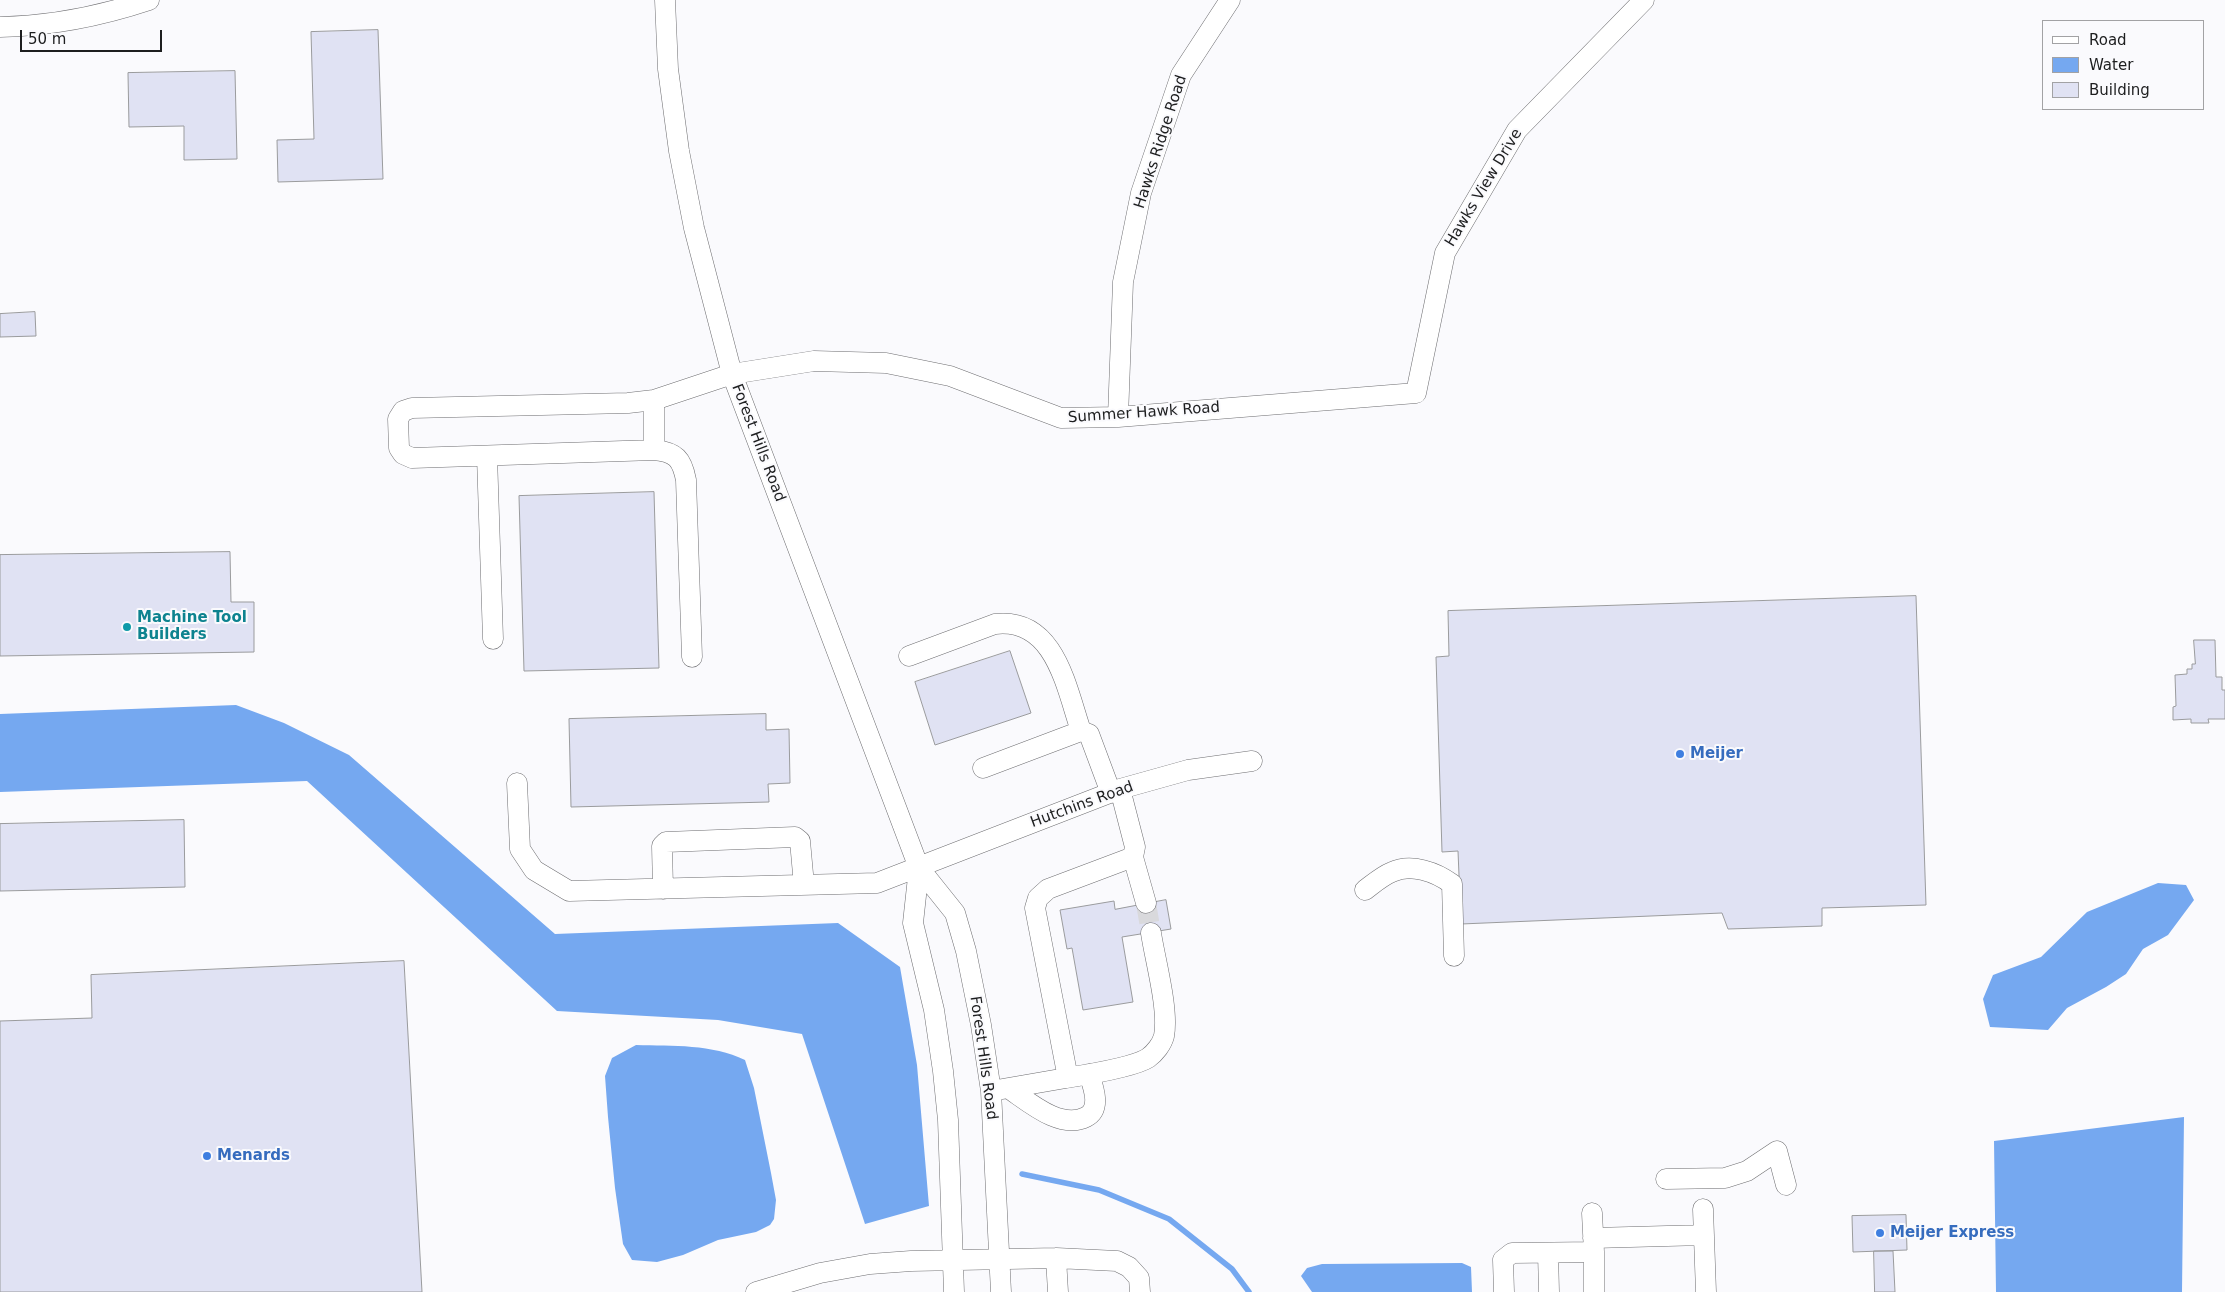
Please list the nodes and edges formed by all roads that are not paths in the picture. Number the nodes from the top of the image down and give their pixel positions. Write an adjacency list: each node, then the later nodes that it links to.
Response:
1 (149, 0): 5 (street)
2 (665, 0): 6 (street, Forest Hills Road)
3 (1230, 0): 9 (street, Hawks Ridge Road)
4 (1644, 0): 7 (street, Hawks View Drive)
5 (0, 28)
6 (732, 374): 8 (street, Summer Hawk Road); 9 (street, Summer Hawk Road); 21 (street, Forest Hills Road)
7 (1416, 393): 9 (street, Summer Hawk Road)
8 (654, 400): 10 (street); 11 (street, Summer Hawk Road)
9 (1118, 417)
10 (654, 450): 11 (street); 14 (street)
11 (487, 456): 12 (street)
12 (493, 639)
13 (909, 656): 15 (street)
14 (692, 657)
15 (1081, 731): 17 (street); 19 (street)
16 (1252, 761): 19 (street, Hutchins Road)
17 (983, 768)
18 (518, 783): 23 (street, Hutchins Road)
19 (1116, 791): 20 (street); 21 (street, Hutchins Road)
20 (1133, 857): 25 (street); 29 (street)
21 (919, 868): 22 (street, Hutchins Road); 30 (street, Forest Hills Road); 40 (street, Forest Hills Road)
22 (804, 885): 23 (street, Hutchins Road); 23 (street)
23 (663, 889)
24 (1365, 890): 27 (street)
25 (1146, 903)
26 (1151, 932): 28 (street)
27 (1454, 956)
28 (1088, 1074): 29 (street); 30 (street)
29 (1066, 1078): 30 (street)
30 (1000, 1089): 39 (street, Forest Hills Road)
31 (1666, 1179): 32 (street)
32 (1786, 1185)
33 (1703, 1209): 35 (street)
34 (1592, 1212): 36 (street)
35 (1704, 1235): 36 (street); 49 (street)
36 (1594, 1245): 37 (street); 48 (street)
37 (1548, 1253): 46 (street); 47 (street)
38 (1056, 1258): 39 (street); 44 (street); 45 (street)
39 (999, 1259): 40 (street); 43 (street, Forest Hills Road)
40 (952, 1260): 41 (street); 42 (street, Forest Hills Road)
41 (756, 1292)
42 (954, 1292)
43 (1001, 1292)
44 (1058, 1292)
45 (1140, 1292)
46 (1504, 1292)
47 (1549, 1292)
48 (1594, 1292)
49 (1706, 1292)

